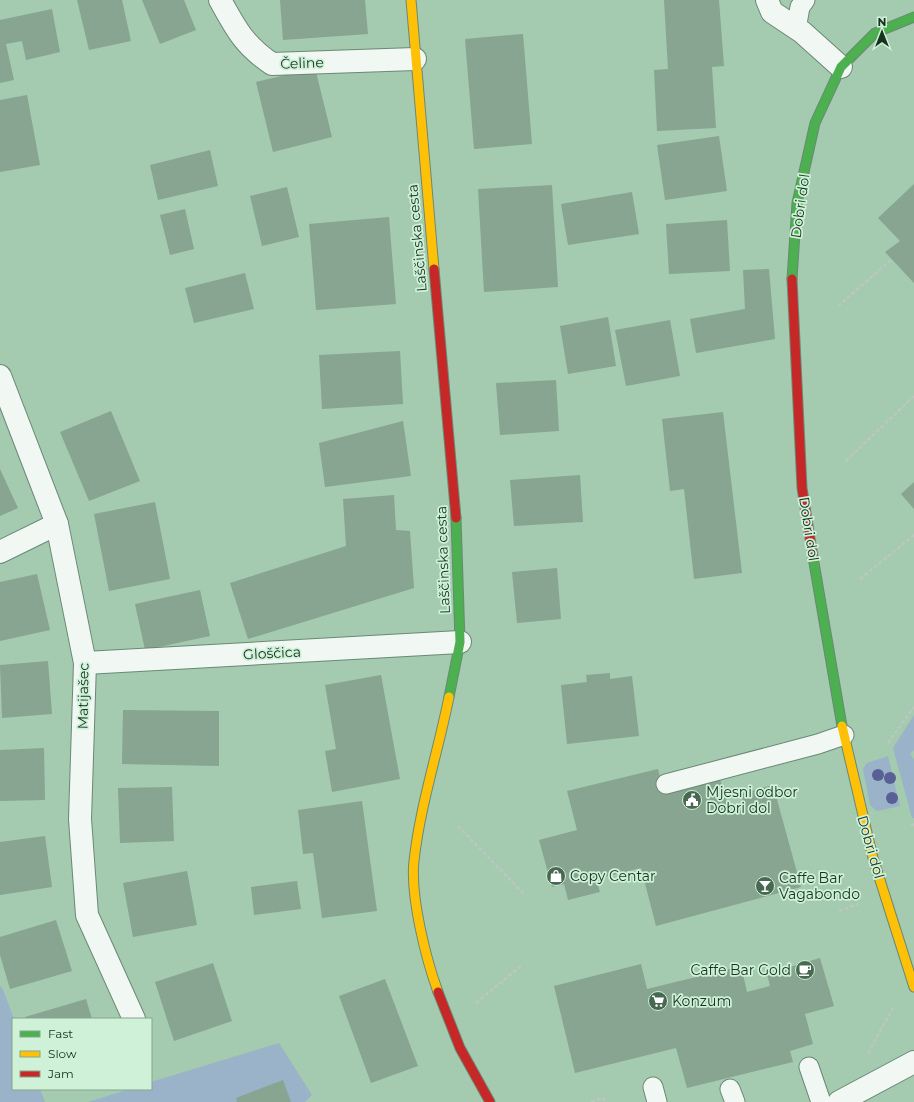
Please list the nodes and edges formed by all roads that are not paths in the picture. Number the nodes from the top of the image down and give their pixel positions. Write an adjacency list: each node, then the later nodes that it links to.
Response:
1 (220, 0): 7 (street, Čeline)
2 (411, 0): 7 (main road, Laščinska cesta)
3 (805, 0): 6 (lane)
4 (772, 4): 6 (street)
5 (914, 17): 8 (main road, Dobri dol)
6 (796, 29): 8 (street)
7 (415, 59): 12 (main road, Laščinska cesta)
8 (841, 67): 14 (main road, Dobri dol)
9 (0, 376): 10 (street, Matijašec)
10 (57, 524): 11 (street); 13 (street, Matijašec)
11 (0, 552)
12 (460, 642): 13 (street, Gloščica); 20 (main road, Laščinska cesta)
13 (85, 663): 17 (street, Matijašec)
14 (844, 735): 15 (lane); 16 (main road, Dobri dol)
15 (666, 784)
16 (914, 988)
17 (134, 1018)
18 (914, 1062): 22 (street)
19 (809, 1067): 21 (lane)
20 (490, 1102)
21 (820, 1102)
22 (839, 1102)

